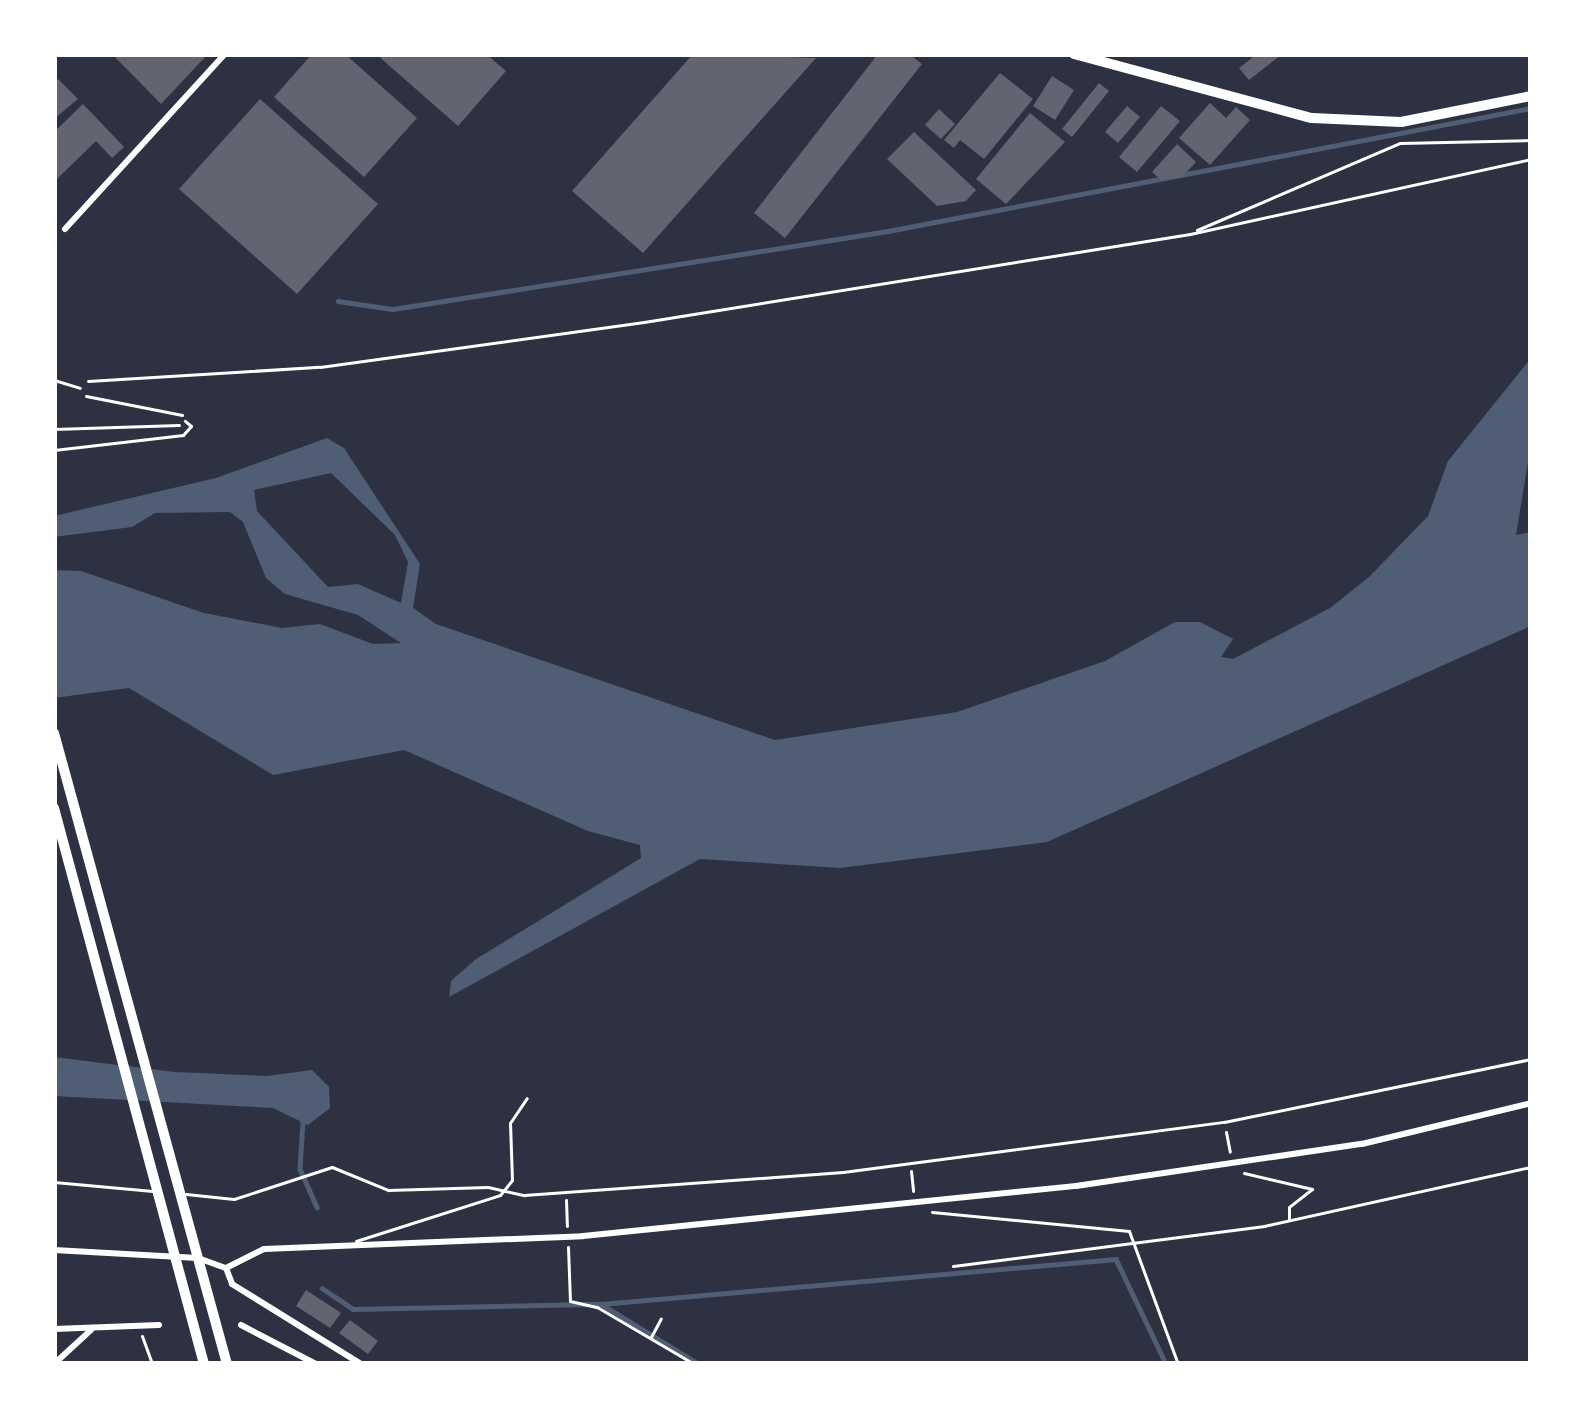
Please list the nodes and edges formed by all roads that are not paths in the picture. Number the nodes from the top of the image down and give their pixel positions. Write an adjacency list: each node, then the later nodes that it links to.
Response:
1 (225, 54): 4 (street)
2 (1074, 54): 3 (main road)
3 (1531, 96)
4 (65, 229)
5 (54, 380): 6 (lane)
6 (80, 388)
7 (185, 421): 8 (lane)
8 (54, 450)
9 (54, 733): 19 (main road)
10 (54, 808): 18 (main road)
11 (1531, 1059): 15 (lane)
12 (527, 1098): 15 (lane)
13 (1531, 1103): 16 (street)
14 (54, 1182): 15 (lane)
15 (503, 1191): 16 (lane)
16 (350, 1246): 20 (street)
17 (54, 1250): 18 (street)
18 (176, 1257): 19 (street); 26 (main road)
19 (198, 1258): 20 (street); 27 (main road)
20 (226, 1268): 29 (street)
21 (159, 1325): 23 (street)
22 (241, 1325): 28 (street)
23 (94, 1328): 24 (street); 25 (street)
24 (54, 1329)
25 (54, 1364)
26 (204, 1364)
27 (227, 1364)
28 (316, 1364)
29 (361, 1364)

